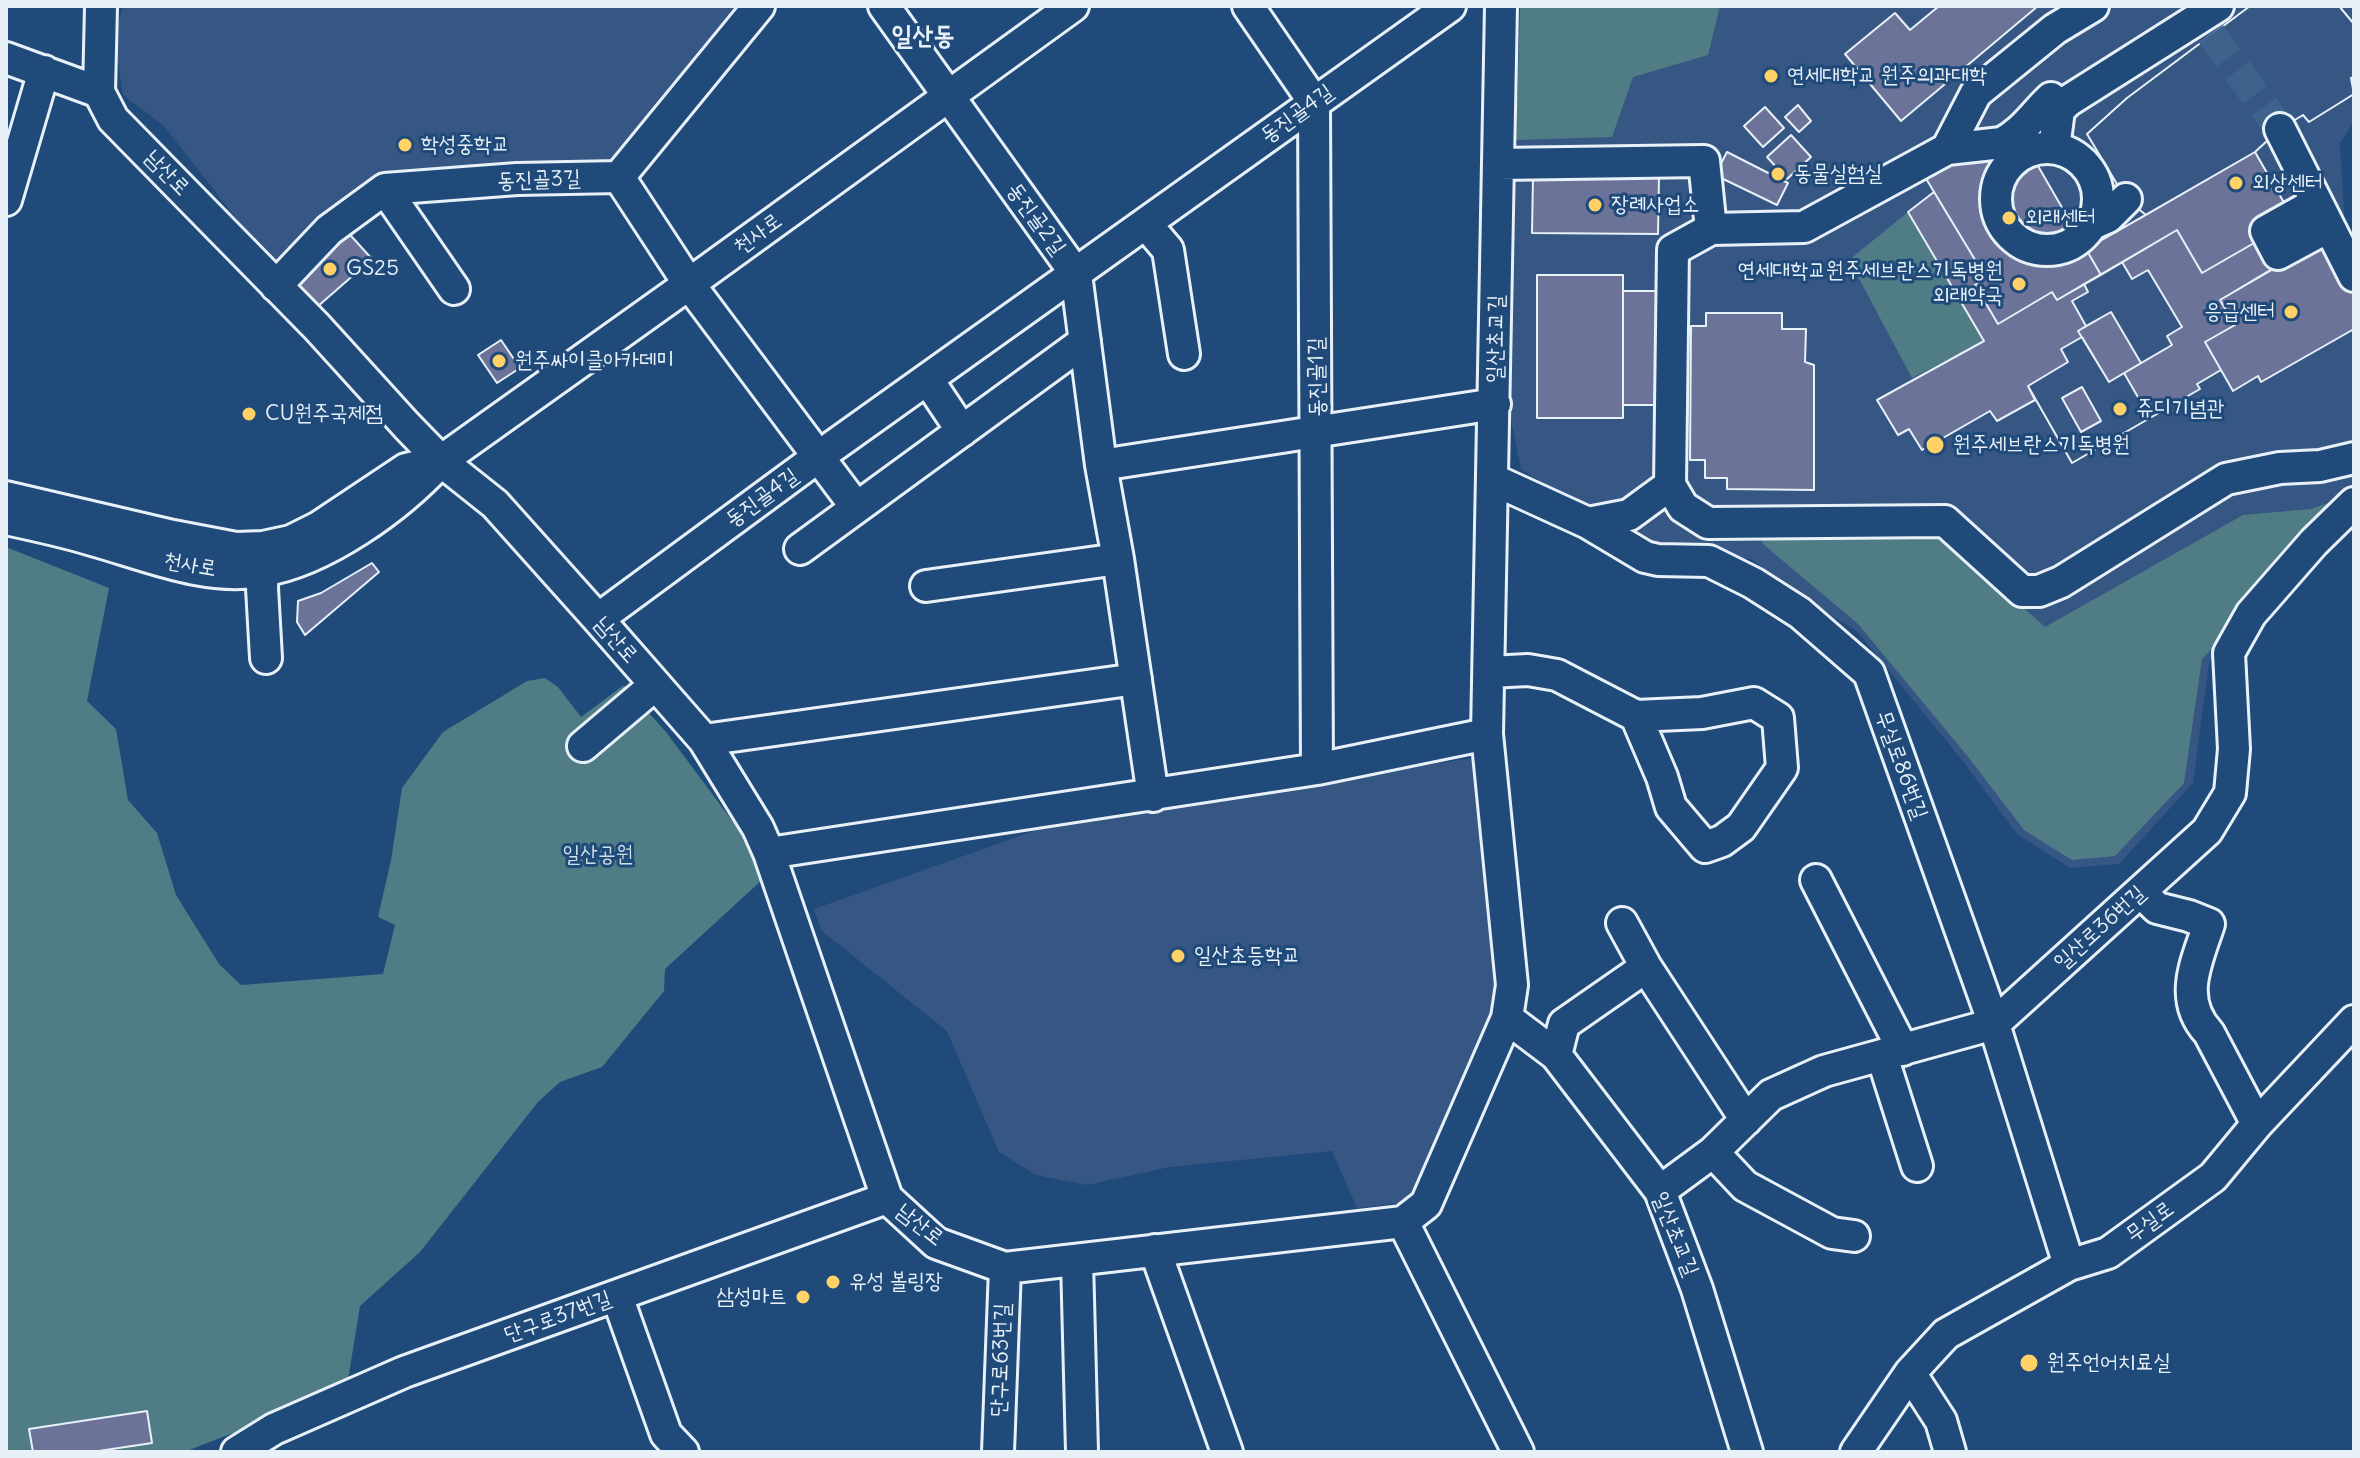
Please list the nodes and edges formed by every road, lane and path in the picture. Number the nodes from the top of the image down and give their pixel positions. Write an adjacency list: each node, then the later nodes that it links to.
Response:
1 (101, 6): 12 (street)
2 (759, 6): 19 (street)
3 (884, 6): 13 (street, 동진골2길)
4 (1073, 6): 13 (street, 천사로)
5 (1248, 6): 14 (street)
6 (1450, 6): 14 (street, 동진골4길)
7 (1501, 6): 18 (street, 일산초교길)
8 (2093, 6): 17 (street)
9 (2203, 14): 16 (street); 16 (street)
10 (6, 58): 11 (street)
11 (44, 71): 12 (street); 21 (street)
12 (99, 92): 29 (street, 남산로)
13 (947, 96): 26 (street, 동진골2길); 28 (street, 천사로)
14 (1314, 102): 24 (street, 동진골4길); 35 (street, 동진골1길)
15 (2280, 129): 23 (street)
16 (2030, 148): 16 (street); 17 (street)
17 (1947, 149): 25 (street)
18 (1498, 164): 25 (street); 34 (street, 일산초교길)
19 (619, 177): 20 (street, 동진골3길); 28 (street)
20 (385, 189): 29 (street); 30 (street)
21 (6, 200)
22 (2277, 202): 23 (street)
23 (2318, 205): 27 (street)
24 (1146, 224): 26 (street, 동진골4길); 32 (street)
25 (1711, 229): 42 (street)
26 (1076, 274): 31 (street, 동진골2길); 33 (street, 동진골4길)
27 (2354, 276)
28 (689, 284): 37 (street); 39 (street, 천사로)
29 (276, 286): 39 (street, 남산로)
30 (454, 289)
31 (1085, 341): 36 (street); 40 (street, 동진골2길)
32 (1184, 354)
33 (928, 380): 36 (street); 37 (street, 동진골4길)
34 (1495, 404): 35 (street); 41 (street, 일산초교길)
35 (1318, 430): 40 (street); 61 (street, 동진골1길)
36 (962, 431): 45 (street)
37 (818, 457): 45 (street); 52 (street, 동진골4길)
38 (2354, 458): 42 (street)
39 (441, 461): 49 (street, 천사로); 52 (street, 남산로)
40 (1101, 465): 50 (street, 동진골2길)
41 (1494, 480): 47 (street, 무실로86번길); 54 (street, 일산초교길)
42 (1670, 485): 47 (street)
43 (6, 497): 49 (street, 천사로)
44 (2354, 503): 65 (street, 일산로36번길)
45 (856, 507): 48 (street)
46 (6, 519): 49 (street, 천사로)
47 (1588, 523): 70 (street, 무실로86번길)
48 (800, 549)
49 (262, 559): 53 (street)
50 (1118, 559): 51 (street); 55 (street, 동진골2길)
51 (926, 586)
52 (598, 619): 56 (street, 남산로)
53 (266, 658)
54 (1489, 672): 57 (street); 58 (street, 일산초교길)
55 (1136, 679): 59 (street); 62 (street, 동진골2길)
56 (655, 685): 59 (street, 남산로); 60 (street)
57 (1636, 716): 57 (street)
58 (1487, 734): 61 (street); 68 (street, 일산초교길)
59 (704, 740): 63 (street, 남산로)
60 (583, 746)
61 (1317, 769): 62 (street)
62 (1153, 796): 63 (street)
63 (769, 853): 78 (street, 남산로)
64 (1816, 880): 71 (street)
65 (2141, 892): 70 (street, 일산로36번길); 74 (street)
66 (1622, 923): 67 (street)
67 (1646, 967): 72 (street); 73 (street)
68 (1507, 1018): 72 (street, 일산초교길); 79 (street, 일산초교길)
69 (2354, 1021): 74 (street, 무실로)
70 (1994, 1024): 71 (street, 일산로36번길); 83 (street, 무실로86번길)
71 (1892, 1053): 73 (street, 일산로36번길); 76 (street)
72 (1556, 1055): 77 (street, 일산초교길)
73 (1746, 1120): 75 (street, 일산로36번길)
74 (2257, 1124): 83 (street, 무실로)
75 (1713, 1152): 77 (street, 일산로36번길); 80 (street)
76 (1917, 1166)
77 (1660, 1191): 93 (street, 일산초교길)
78 (887, 1198): 84 (street, 남산로); 85 (street, 단구로37번길)
79 (1403, 1222): 81 (street, 남산로); 92 (street)
80 (1854, 1236)
81 (1155, 1250): 82 (street, 남산로); 91 (street)
82 (1077, 1260): 84 (street, 남산로); 90 (street)
83 (2069, 1265): 86 (street, 무실로)
84 (1005, 1268): 89 (street, 단구로63번길)
85 (617, 1296): 87 (street, 단구로37번길); 88 (street)
86 (1910, 1373): 94 (street, 무실로); 95 (street)
87 (237, 1452)
88 (683, 1452)
89 (998, 1452)
90 (1082, 1452)
91 (1227, 1452)
92 (1518, 1452)
93 (1747, 1452)
94 (1856, 1452)
95 (1950, 1452)

